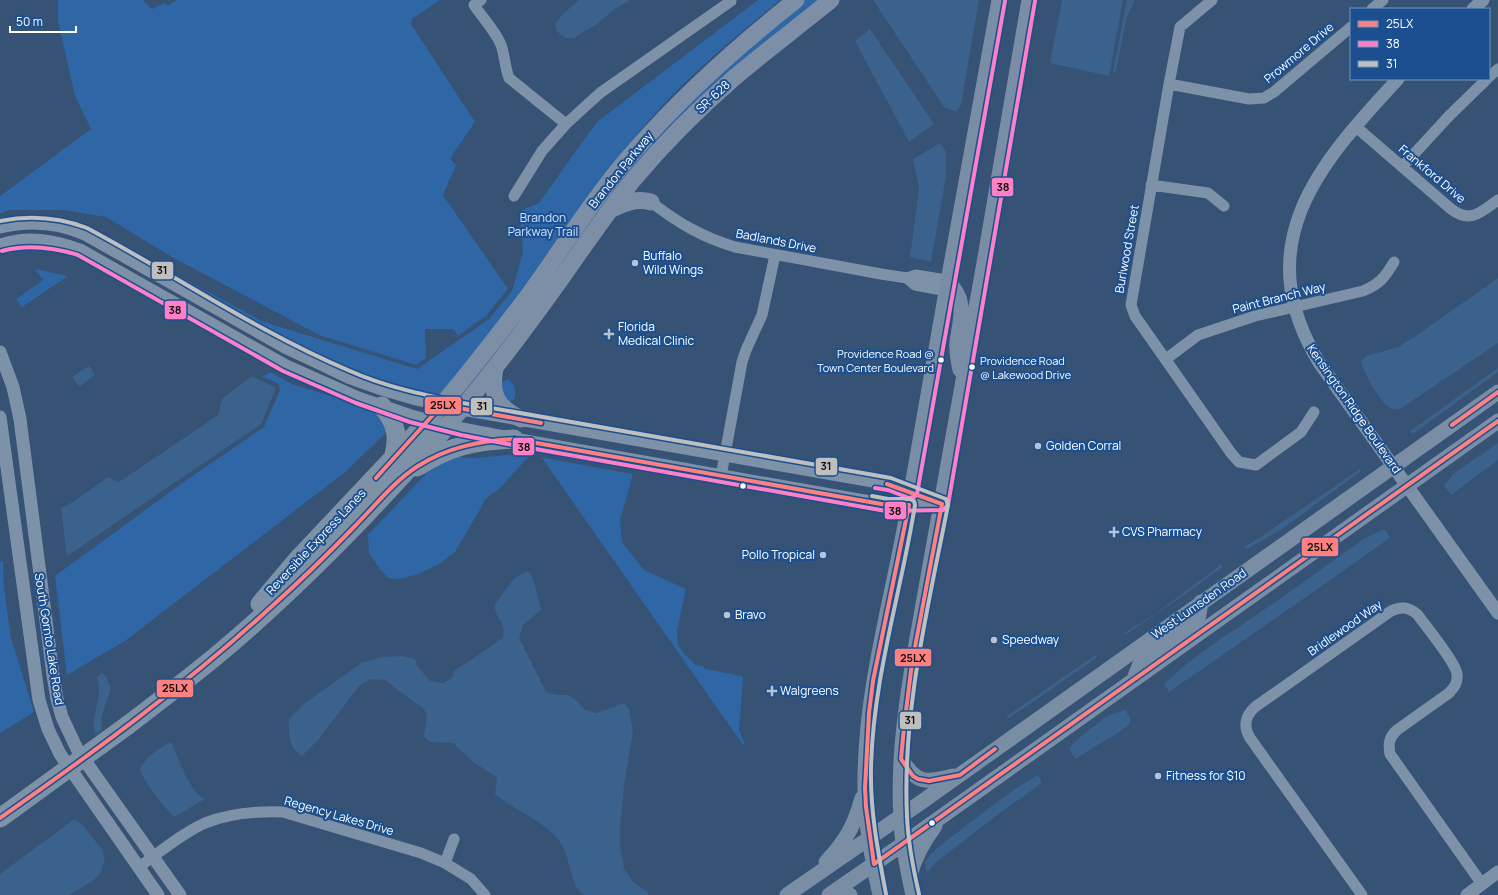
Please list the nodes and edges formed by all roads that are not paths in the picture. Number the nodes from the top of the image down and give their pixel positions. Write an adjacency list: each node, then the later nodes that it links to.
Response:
1 (481, 0): 18 (street)
2 (731, 0): 18 (street)
3 (796, 0): 39 (main road, Brandon Parkway)
4 (831, 0): 21 (main road, SR-628)
5 (999, 0): 32 (main road)
6 (1029, 0): 37 (main road)
7 (1212, 0): 17 (street, Burlwood Street)
8 (1383, 0): 10 (street)
9 (1483, 0): 11 (street)
10 (1373, 8)
11 (1474, 8)
12 (1350, 28): 17 (street, Prowmore Drive)
13 (1498, 69): 14 (street)
14 (1490, 76)
15 (1397, 80): 19 (street, Kensington Ridge Boulevard)
16 (1486, 80): 20 (street)
17 (1169, 84): 22 (street, Burlwood Street)
18 (566, 124): 23 (street)
19 (1355, 126): 20 (street, Frankford Drive); 33 (street, Kensington Ridge Boulevard)
20 (1402, 167): 24 (street, Frankford Drive)
21 (642, 169): 25 (main road); 27 (main road, SR-628)
22 (1151, 186): 26 (street); 35 (street, Burlwood Street)
23 (514, 196)
24 (1498, 200)
25 (651, 202): 27 (main road); 30 (street, Badlands Drive)
26 (1224, 206)
27 (610, 210): 36 (main road, Brandon Parkway)
28 (0, 227): 39 (street)
29 (0, 245): 40 (street)
30 (775, 255): 32 (street, Badlands Drive); 49 (street)
31 (1394, 262): 33 (street, Paint Branch Way)
32 (947, 287): 37 (main road); 55 (main road)
33 (1295, 308): 35 (street, Paint Branch Way); 51 (street, Kensington Ridge Boulevard)
34 (0, 352): 70 (street, South Gornto Lake Road)
35 (1166, 359): 42 (street, Burlwood Street)
36 (496, 368): 41 (main road, Brandon Parkway); 44 (main road)
37 (963, 379): 56 (main road)
38 (1498, 392): 51 (main road, West Lumsden Road)
39 (442, 405): 41 (street); 45 (main road, Brandon Parkway)
40 (382, 406): 45 (street); 50 (highway)
41 (462, 409): 44 (street); 47 (main road, Brandon Parkway)
42 (1314, 412)
43 (0, 417): 73 (street, South Gornto Lake Road)
44 (521, 419): 49 (street)
45 (428, 421): 47 (street); 50 (highway, Reversible Express Lanes)
46 (1498, 421): 54 (main road, West Lumsden Road)
47 (447, 426): 48 (street); 53 (highway, Reversible Express Lanes)
48 (514, 439): 52 (street); 53 (highway)
49 (725, 455): 52 (street); 55 (street)
50 (393, 459): 60 (highway, Reversible Express Lanes)
51 (1393, 466): 54 (street, Kensington Ridge Boulevard); 57 (main road, West Lumsden Road)
52 (721, 476): 55 (street)
53 (400, 479): 60 (highway, Reversible Express Lanes)
54 (1407, 485): 58 (street, Kensington Ridge Boulevard); 59 (main road, West Lumsden Road)
55 (910, 498): 56 (street); 63 (main road)
56 (942, 504): 61 (main road)
57 (1202, 602): 59 (main road); 62 (main road, West Lumsden Road)
58 (1498, 613)
59 (1134, 679): 64 (main road, West Lumsden Road)
60 (186, 680): 66 (highway, Reversible Express Lanes, bridge)
61 (901, 759): 62 (main road); 65 (main road)
62 (960, 775): 65 (main road, West Lumsden Road)
63 (865, 788): 68 (main road); 76 (main road)
64 (944, 815): 69 (main road, West Lumsden Road); 75 (main road)
65 (901, 816): 68 (main road, West Lumsden Road); 69 (main road)
66 (0, 818)
67 (454, 839): 71 (street)
68 (870, 839): 72 (main road); 76 (main road, West Lumsden Road)
69 (903, 844): 72 (main road, West Lumsden Road); 75 (main road)
70 (154, 857): 71 (street, Regency Lakes Drive); 73 (street, Regency Lakes Drive); 79 (street, South Gornto Lake Road)
71 (445, 863): 80 (street, Regency Lakes Drive)
72 (874, 864): 82 (main road, West Lumsden Road); 85 (main road)
73 (139, 867): 78 (street, South Gornto Lake Road)
74 (1498, 872): 77 (street)
75 (909, 879): 86 (main road)
76 (809, 880): 81 (main road)
77 (1482, 884): 87 (street, Bridlewood Way); 88 (street)
78 (158, 895)
79 (180, 895)
80 (485, 895)
81 (787, 895)
82 (829, 895)
83 (840, 895): 84 (main road)
84 (850, 895)
85 (880, 895)
86 (913, 895)
87 (1362, 895)
88 (1467, 895)

